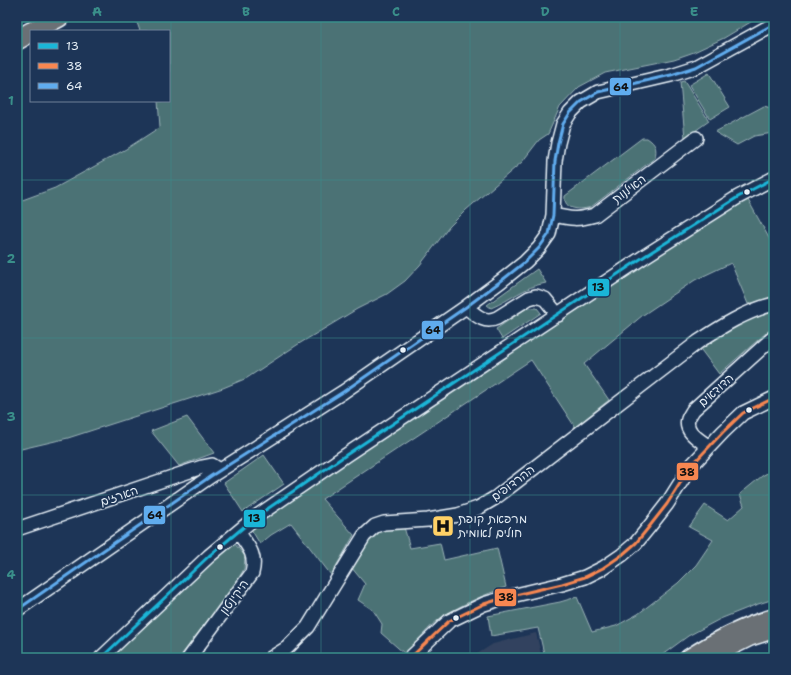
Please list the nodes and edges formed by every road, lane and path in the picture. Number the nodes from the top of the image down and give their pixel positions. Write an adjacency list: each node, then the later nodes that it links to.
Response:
1 (59, 17): 3 (highway)
2 (774, 24): 8 (street)
3 (36, 30)
4 (30, 33): 5 (highway)
5 (17, 40)
6 (696, 138): 8 (street, האילנות)
7 (774, 178): 11 (street)
8 (553, 215): 10 (street)
9 (774, 304): 25 (street, ההרדופים)
10 (466, 307): 11 (street); 15 (street)
11 (558, 315): 17 (street)
12 (774, 337): 14 (street, הדודאים)
13 (774, 398): 14 (street)
14 (709, 447): 26 (street)
15 (220, 470): 16 (street, הארזים); 18 (street)
16 (17, 529)
17 (238, 532): 23 (street); 24 (street, היקינטון)
18 (17, 610)
19 (774, 612): 21 (main road)
20 (774, 617): 21 (main road)
21 (743, 627): 27 (main road)
22 (774, 630): 28 (main road)
23 (101, 658)
24 (189, 658)
25 (271, 658)
26 (410, 658)
27 (688, 658)
28 (709, 658)

